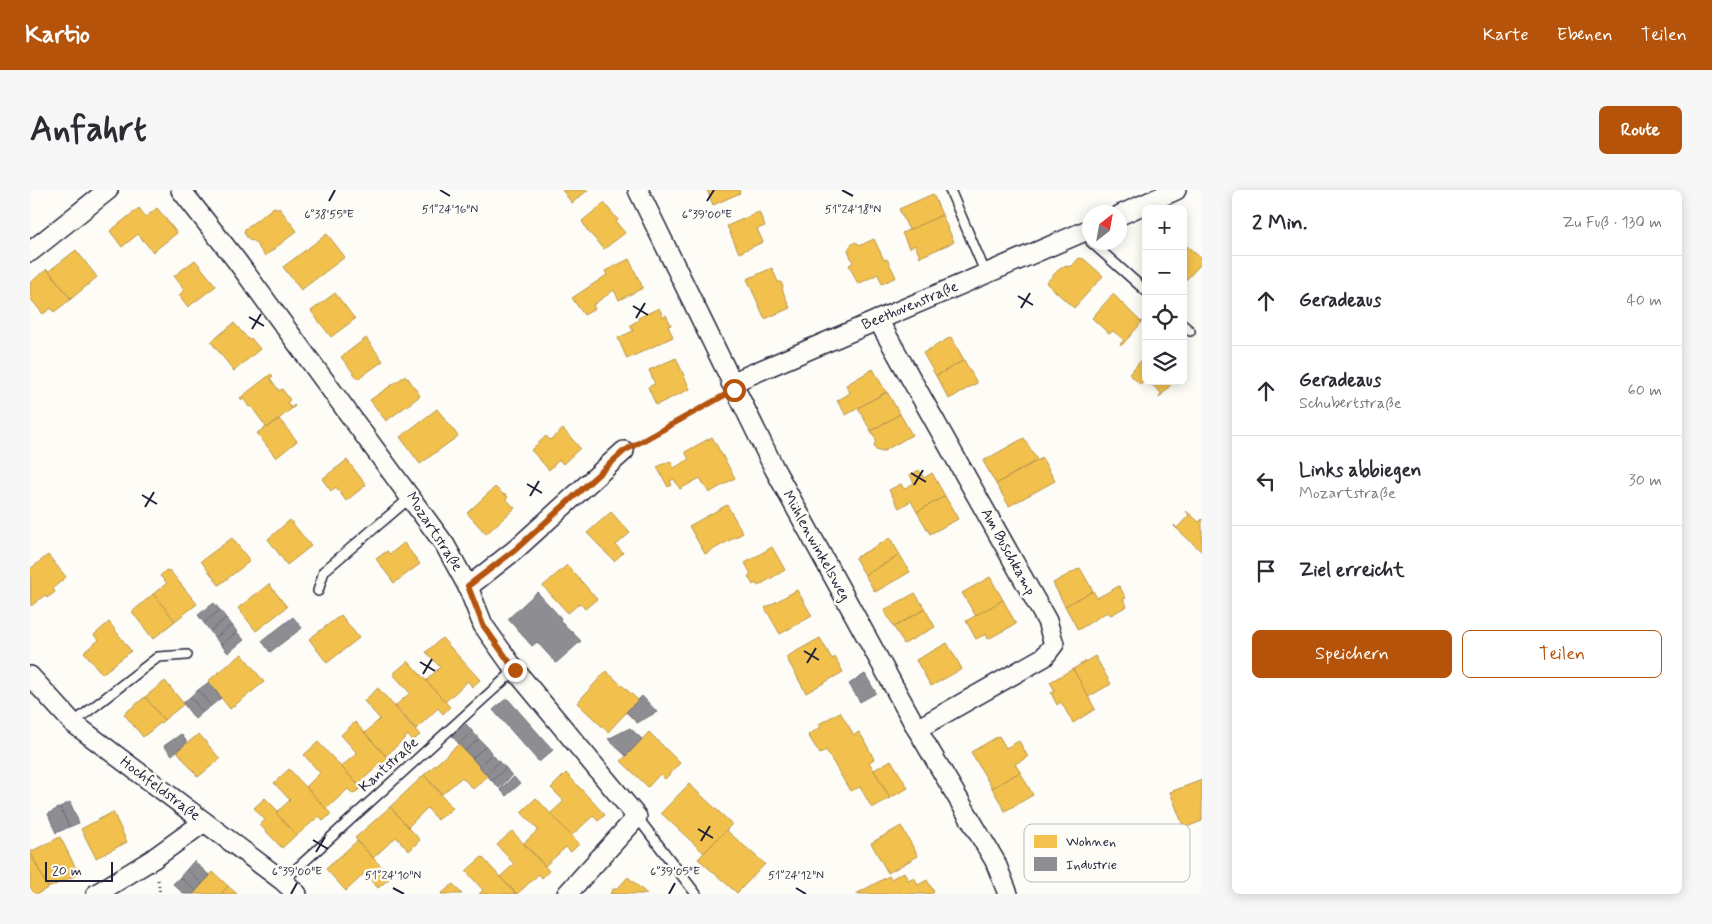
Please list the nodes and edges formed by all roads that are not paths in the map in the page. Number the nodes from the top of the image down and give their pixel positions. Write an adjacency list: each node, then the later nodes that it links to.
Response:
1 (108, 190): 9 (street)
2 (181, 190): 15 (street, Mozartstraße)
3 (638, 190): 13 (street, Mühlenwinkelsweg)
4 (950, 190): 10 (lane)
5 (1176, 190): 6 (street)
6 (1127, 212)
7 (1082, 238): 10 (street, Beethovenstraße)
8 (1102, 250): 11 (lane)
9 (30, 252)
10 (986, 274): 12 (street, Beethovenstraße)
11 (1142, 288)
12 (878, 320): 13 (street, Beethovenstraße); 22 (street, Am Buschkamp)
13 (733, 387): 22 (street, Mühlenwinkelsweg)
14 (624, 451): 16 (street)
15 (411, 496): 16 (street, Mozartstraße); 17 (lane)
16 (468, 586): 19 (street, Mozartstraße)
17 (318, 591)
18 (187, 655): 21 (lane)
19 (515, 670): 23 (street, Mozartstraße); 25 (lane, Kantstraße)
20 (30, 676): 21 (street, Hochfeldstraße)
21 (73, 723): 24 (street, Hochfeldstraße)
22 (917, 729): 30 (street, Mühlenwinkelsweg)
23 (637, 817): 28 (street); 29 (lane)
24 (204, 822): 25 (street, Hochfeldstraße); 26 (street)
25 (283, 881): 27 (street, Hochfeldstraße)
26 (96, 894)
27 (297, 894)
28 (567, 894)
29 (696, 894)
30 (1008, 894)

